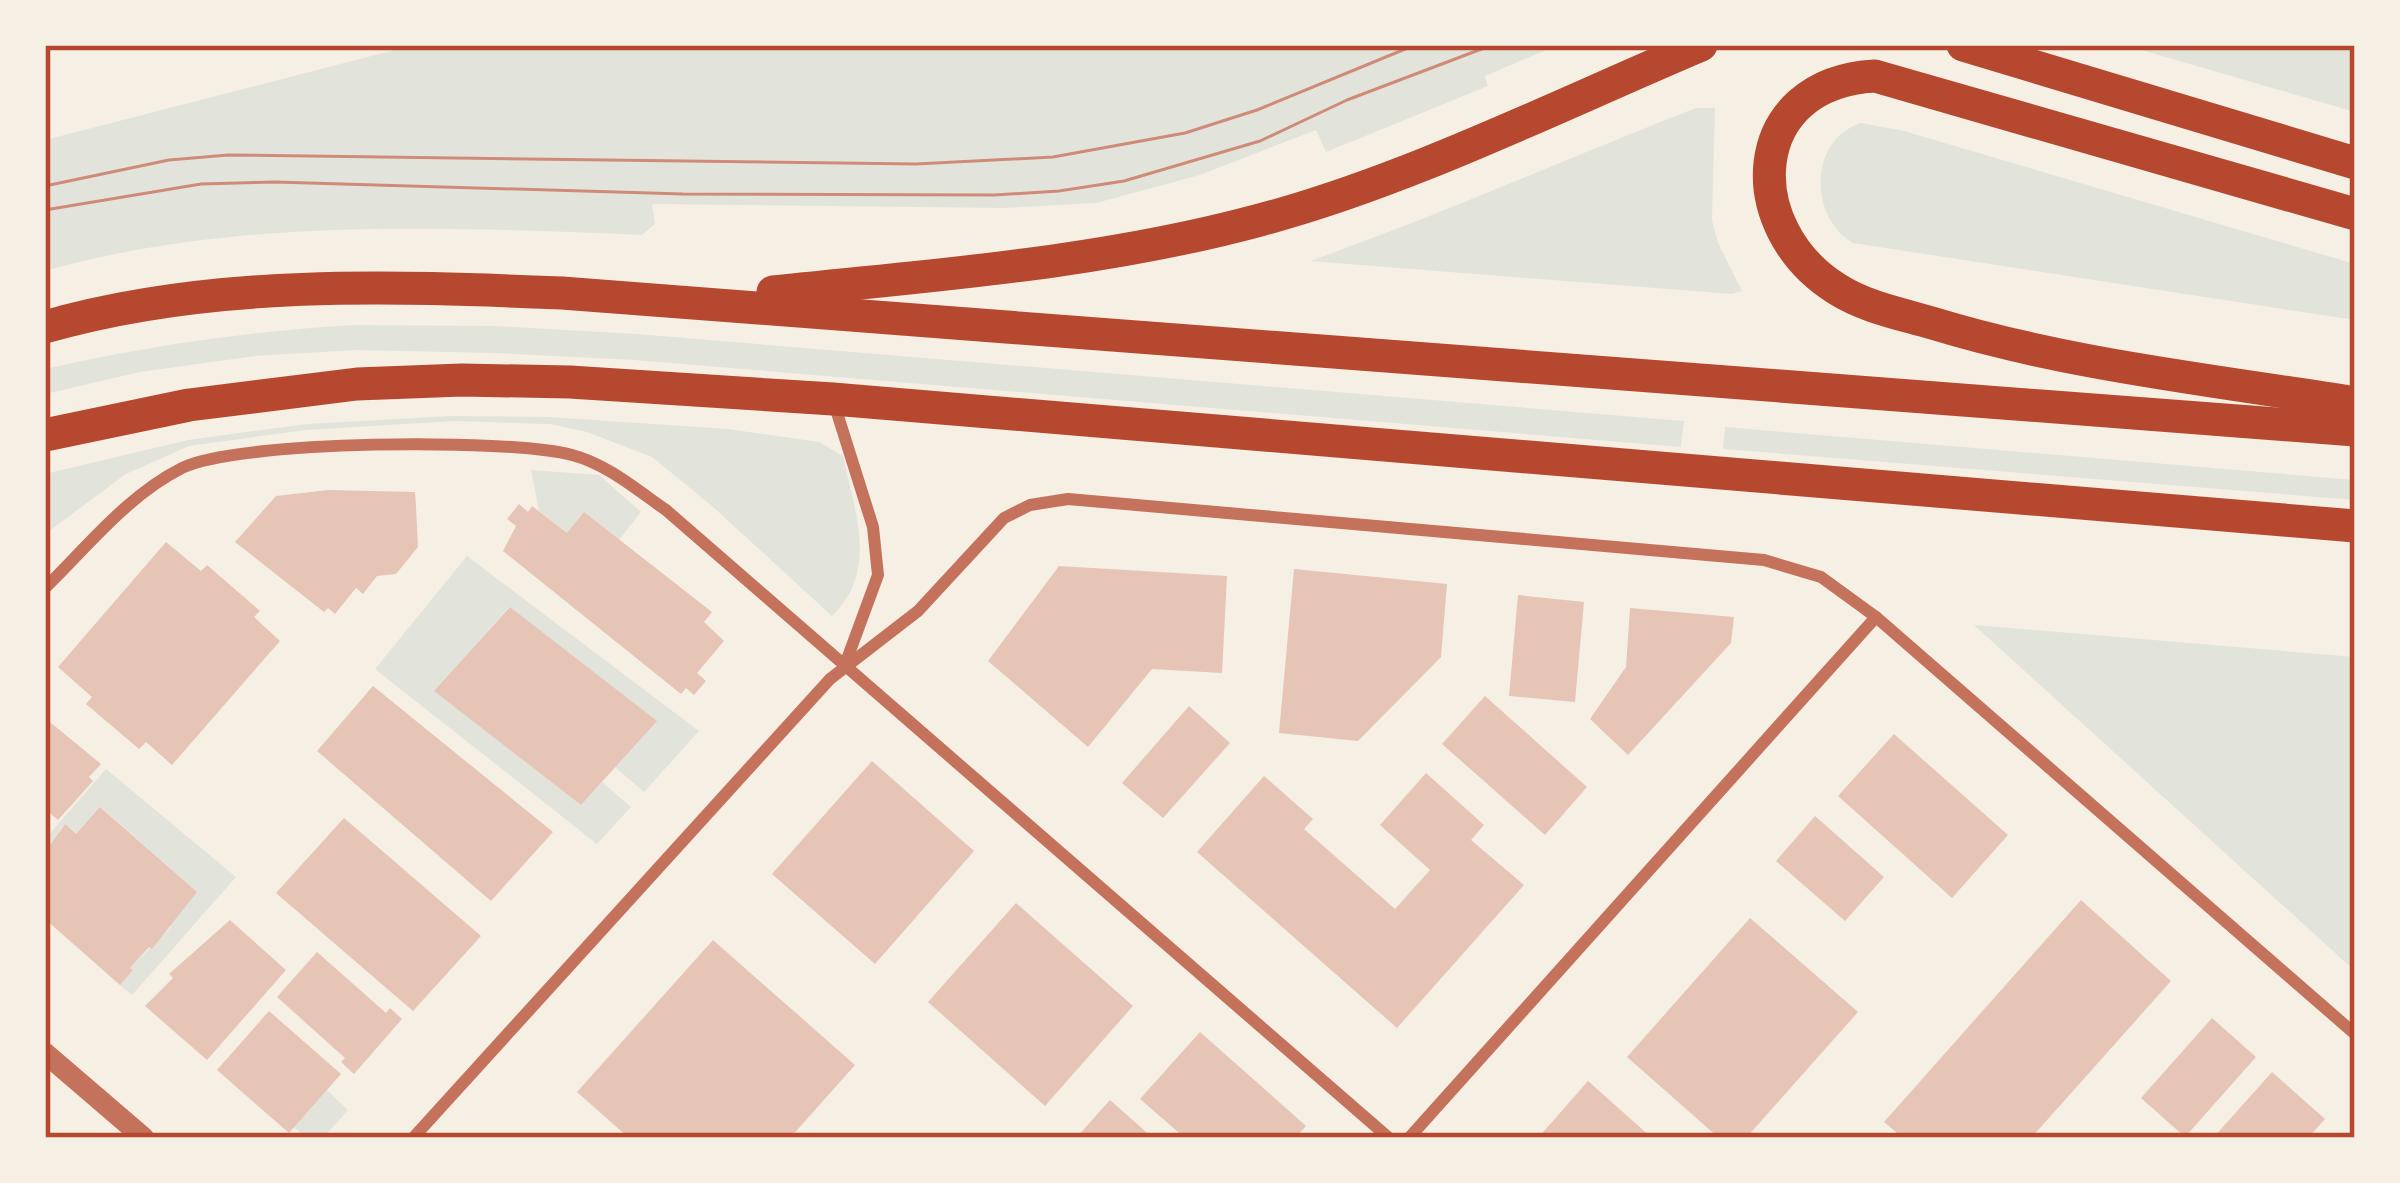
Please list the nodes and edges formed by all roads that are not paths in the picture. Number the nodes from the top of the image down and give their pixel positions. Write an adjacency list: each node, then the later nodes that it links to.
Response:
1 (1701, 45): 5 (highway)
2 (1963, 45): 3 (highway)
3 (2355, 163)
4 (2355, 214): 8 (highway)
5 (687, 300): 6 (highway); 9 (highway)
6 (45, 326)
7 (832, 399): 10 (highway); 11 (highway); 14 (street)
8 (2355, 403)
9 (2355, 430)
10 (45, 436)
11 (2355, 526)
12 (45, 588): 14 (street)
13 (1876, 617): 14 (street); 15 (street); 20 (street)
14 (845, 665): 18 (street); 19 (street)
15 (2355, 1034)
16 (45, 1053): 17 (street)
17 (144, 1138)
18 (413, 1138)
19 (1389, 1138)
20 (1408, 1138)

